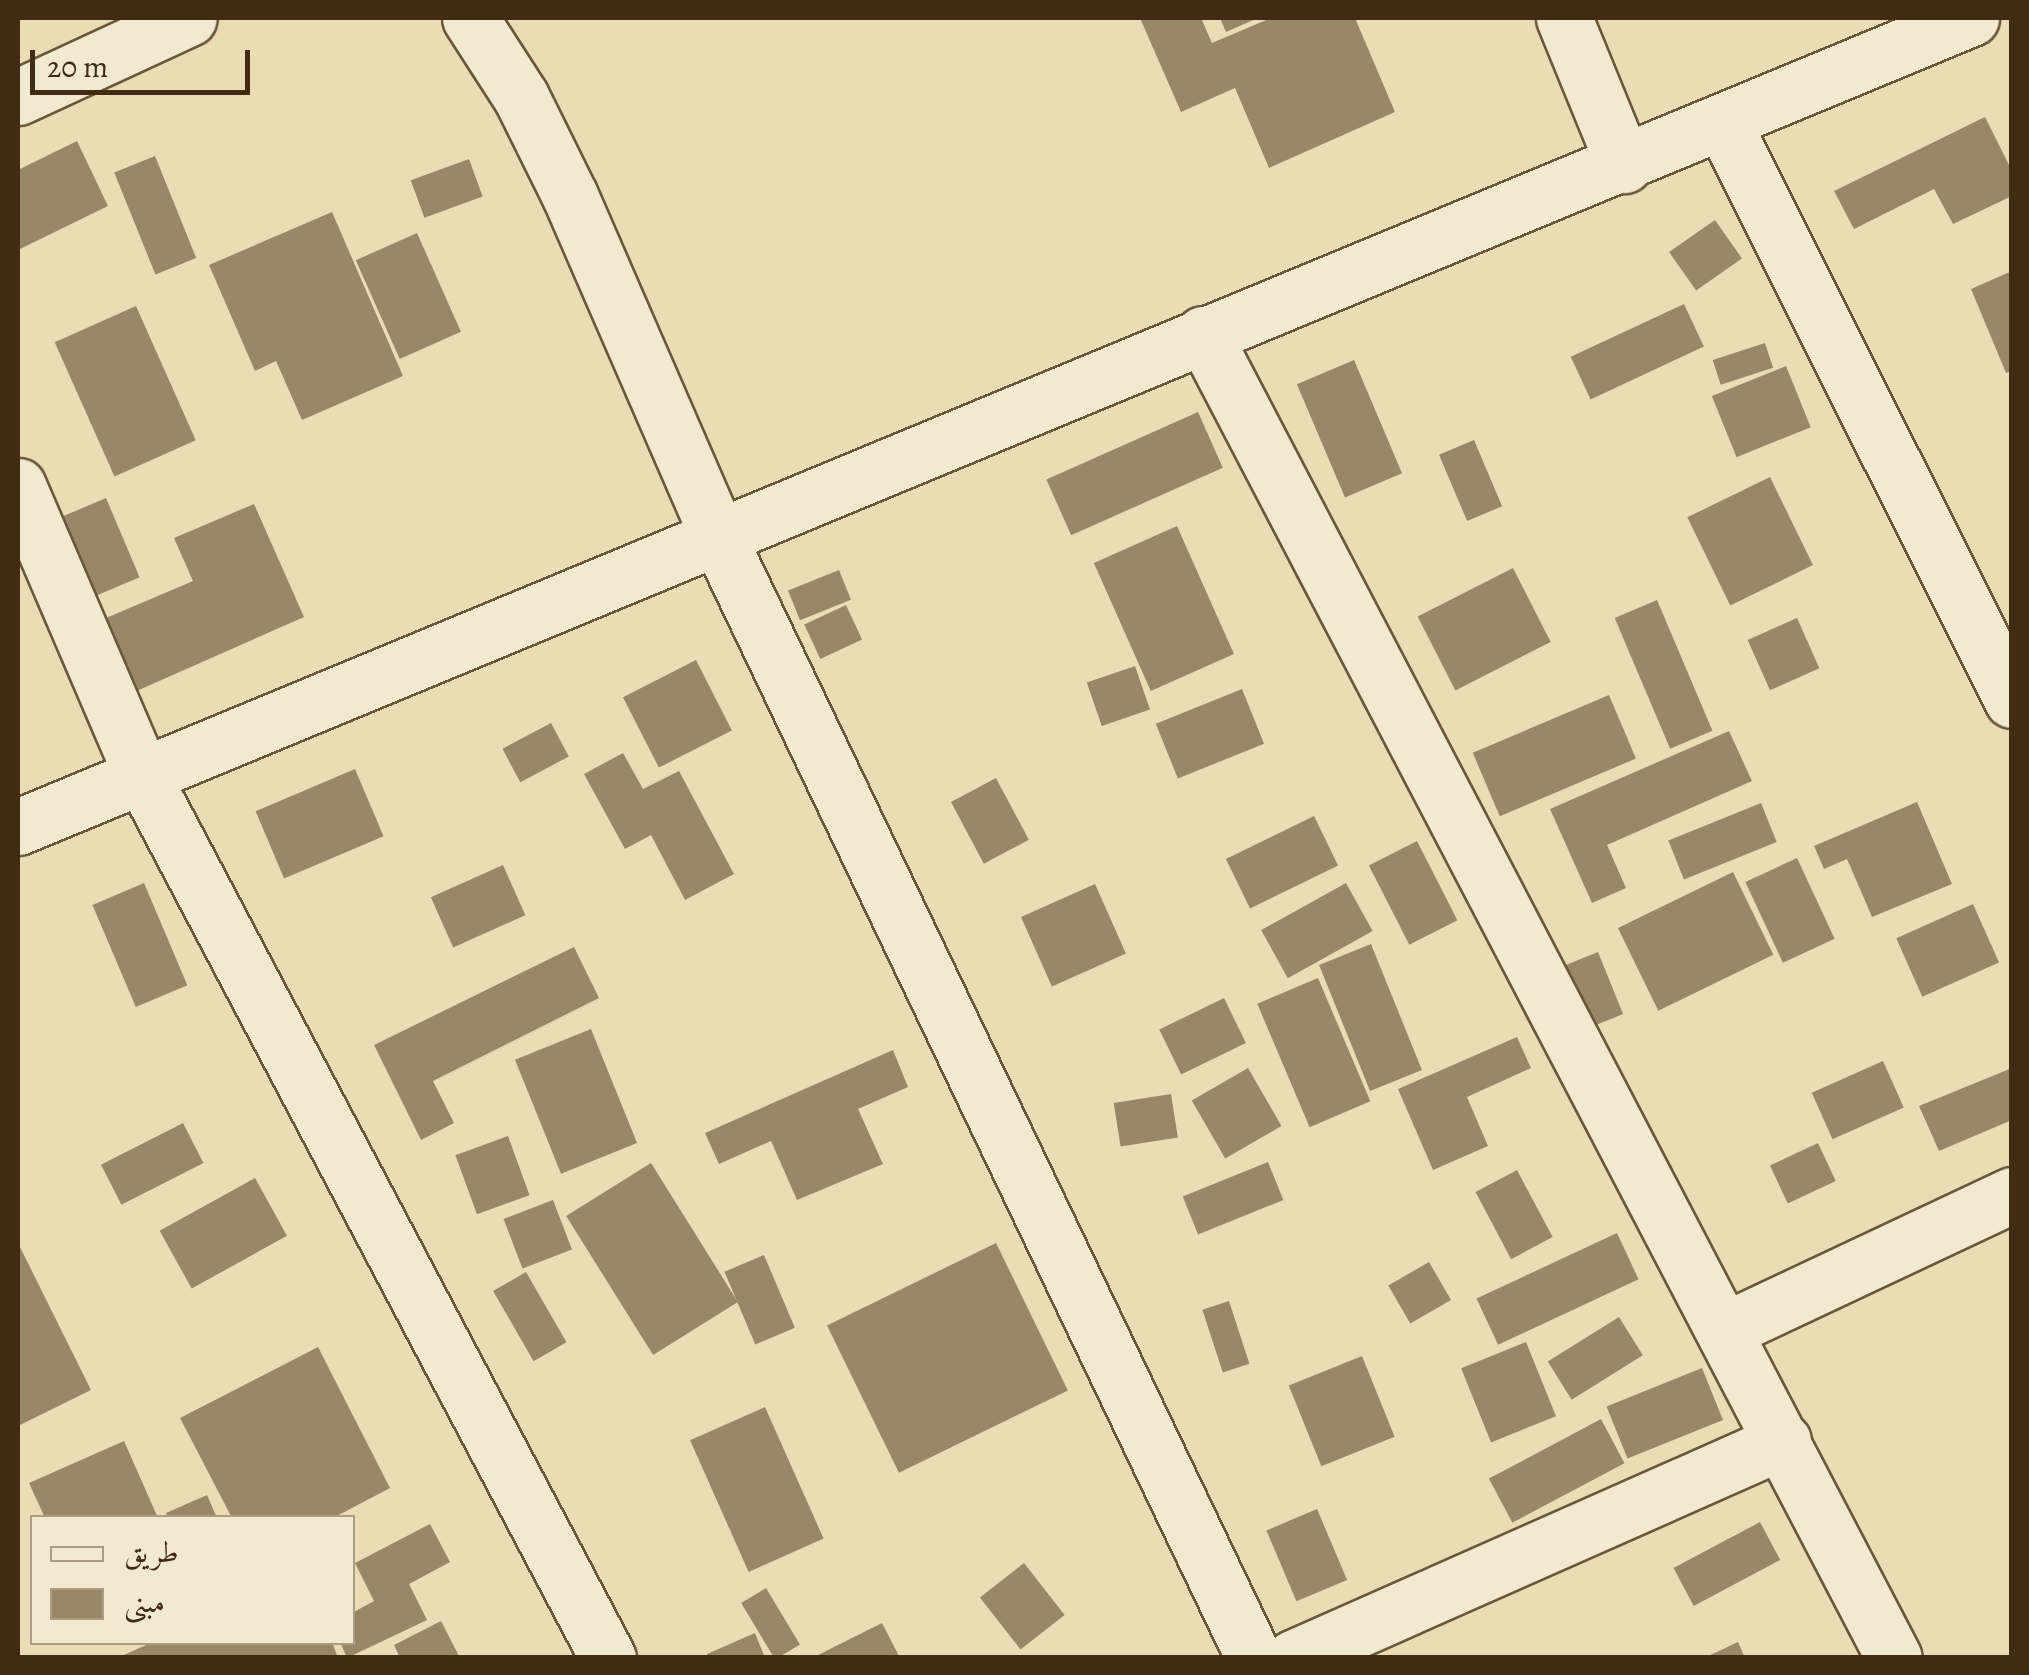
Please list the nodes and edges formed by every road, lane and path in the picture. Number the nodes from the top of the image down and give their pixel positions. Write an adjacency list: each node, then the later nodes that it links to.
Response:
1 (188, 18): 5 (street)
2 (470, 18): 10 (street)
3 (1564, 18): 7 (street)
4 (1971, 18): 6 (street)
5 (18, 97)
6 (1724, 125): 7 (street); 11 (street)
7 (1624, 165): 8 (street)
8 (1204, 334): 10 (street); 15 (street)
9 (18, 486): 12 (street)
10 (718, 537): 12 (street); 18 (street)
11 (2012, 700)
12 (143, 777): 13 (street); 17 (street)
13 (18, 827)
14 (2012, 1195): 15 (street)
15 (1725, 1330): 16 (street)
16 (1783, 1441): 19 (street); 20 (street)
17 (608, 1658)
18 (1254, 1658)
19 (1294, 1658)
20 (1894, 1658)

